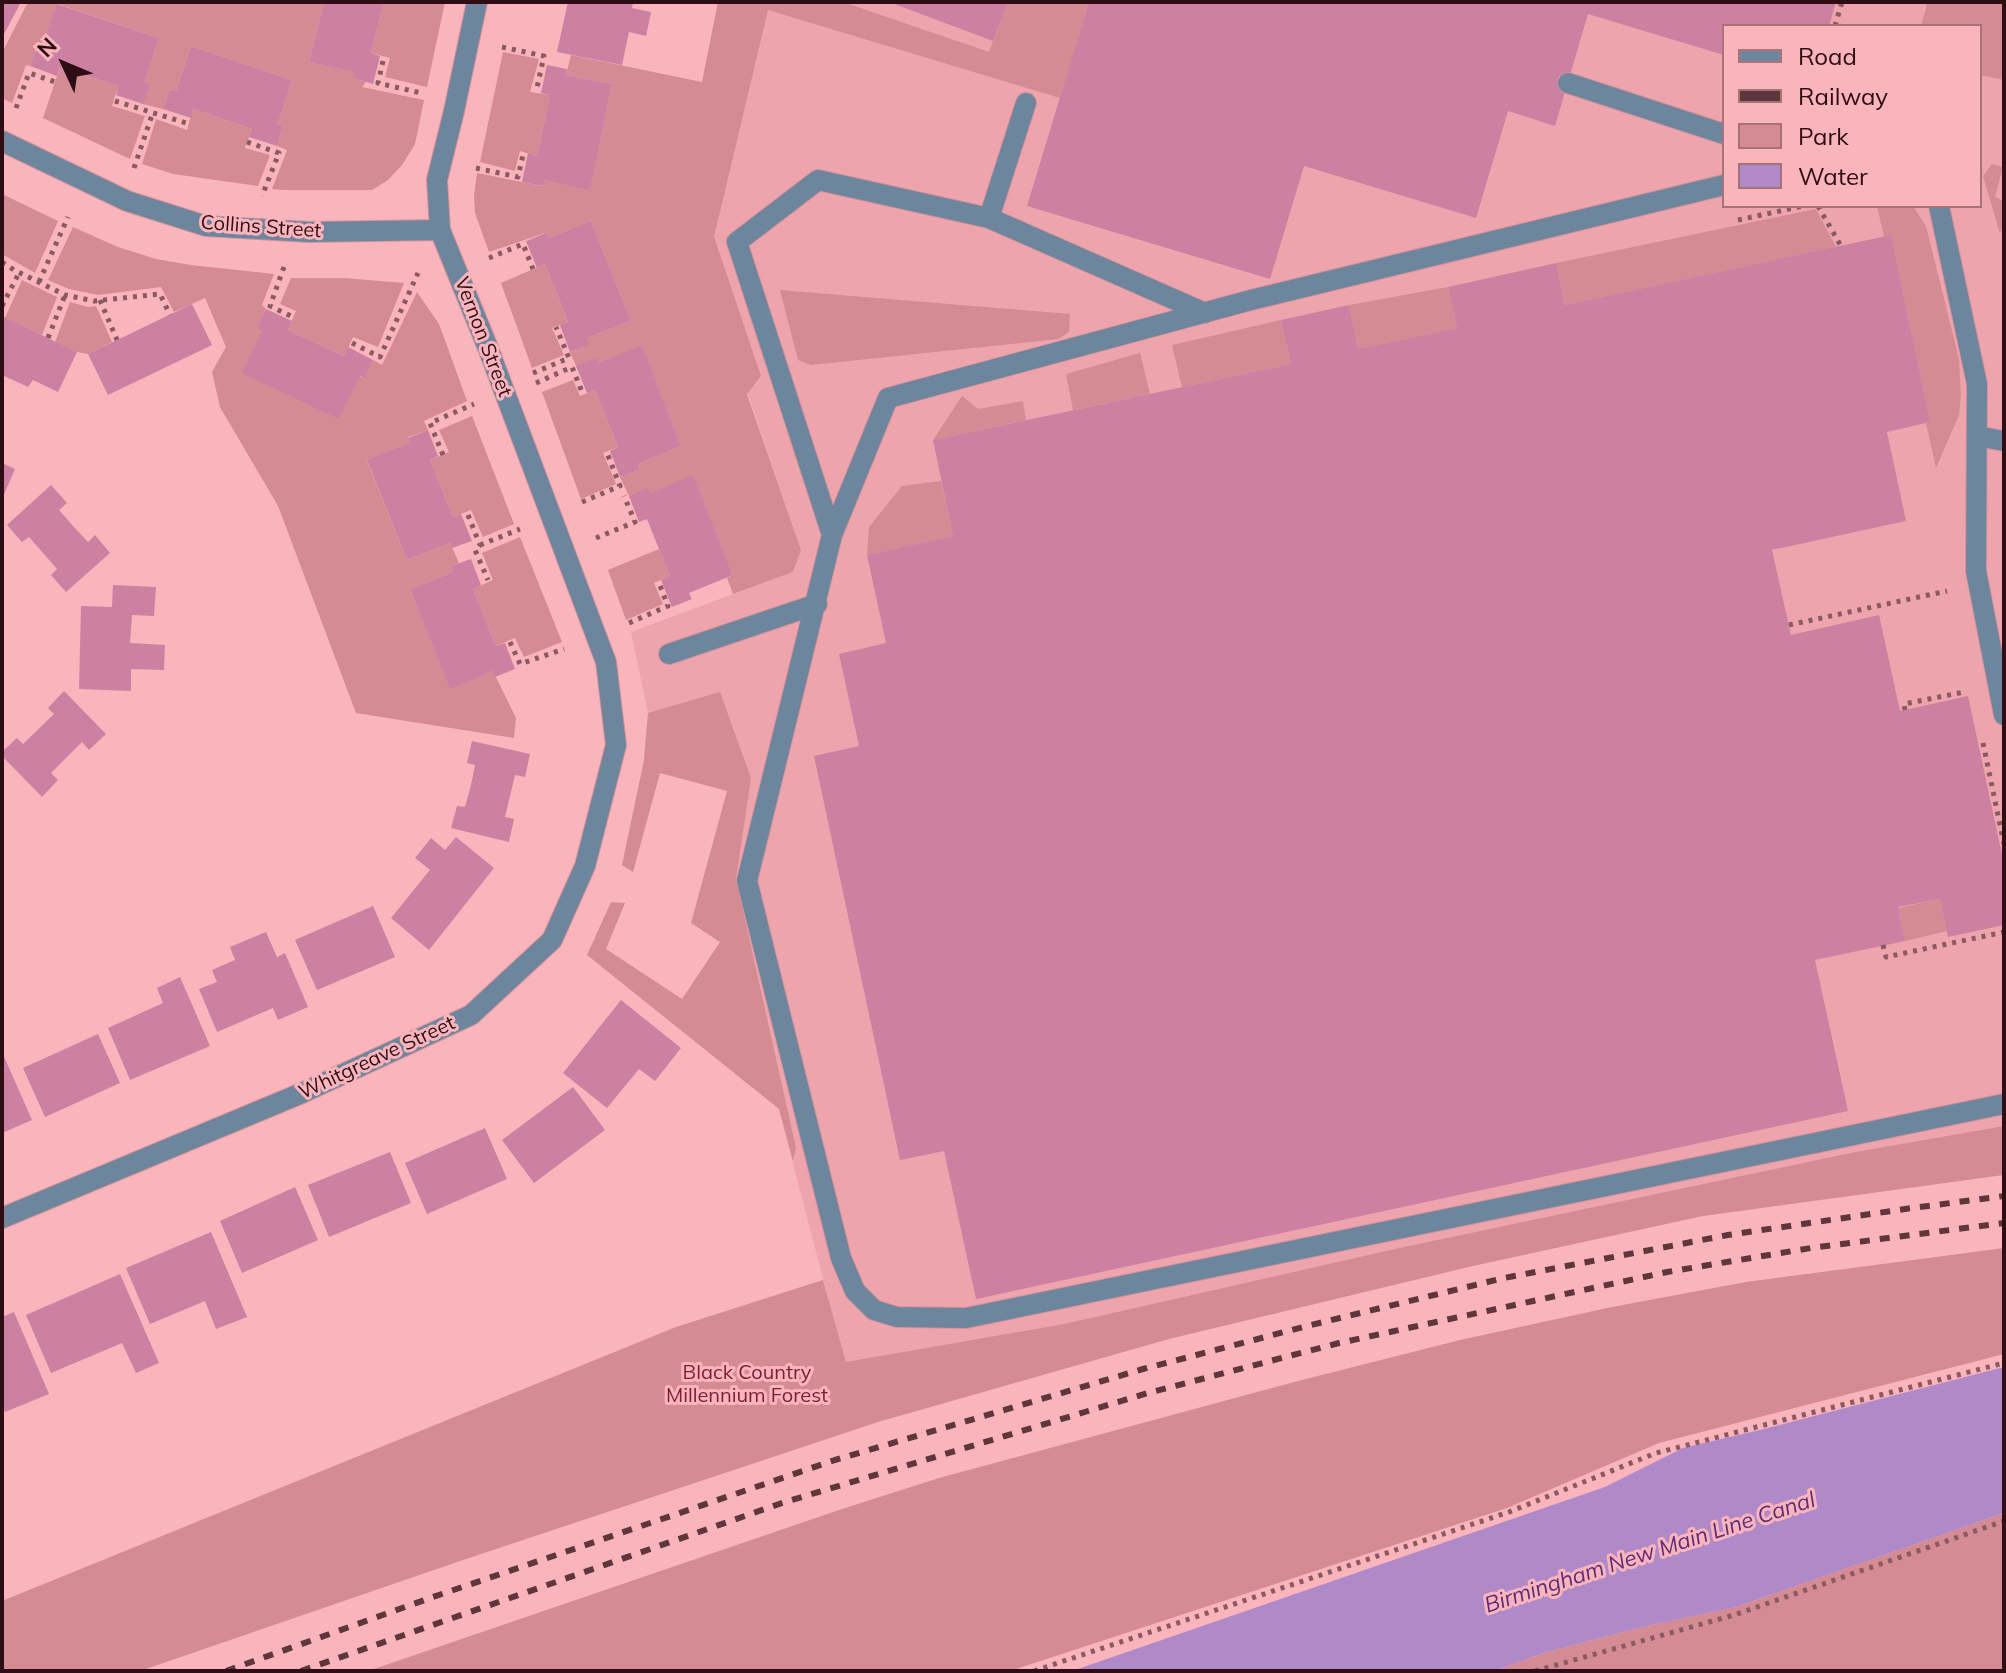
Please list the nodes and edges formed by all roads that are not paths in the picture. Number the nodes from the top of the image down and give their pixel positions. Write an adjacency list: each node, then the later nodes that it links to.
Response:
1 (477, 2): 9 (street, Vernon Street)
2 (1568, 83): 4 (street)
3 (1026, 103): 8 (street)
4 (1722, 133)
5 (2, 141): 9 (street, Collins Street)
6 (1722, 185): 10 (street)
7 (1939, 208): 11 (street)
8 (989, 218): 10 (street); 13 (street)
9 (440, 230): 16 (street, Vernon Street)
10 (1205, 313): 13 (street)
11 (1977, 436): 12 (street); 17 (street)
12 (2004, 441)
13 (832, 535): 14 (street)
14 (817, 604): 15 (street); 18 (street)
15 (669, 654)
16 (606, 662): 19 (street, Whitgreave Street)
17 (2004, 715)
18 (2004, 1104)
19 (2, 1218)

